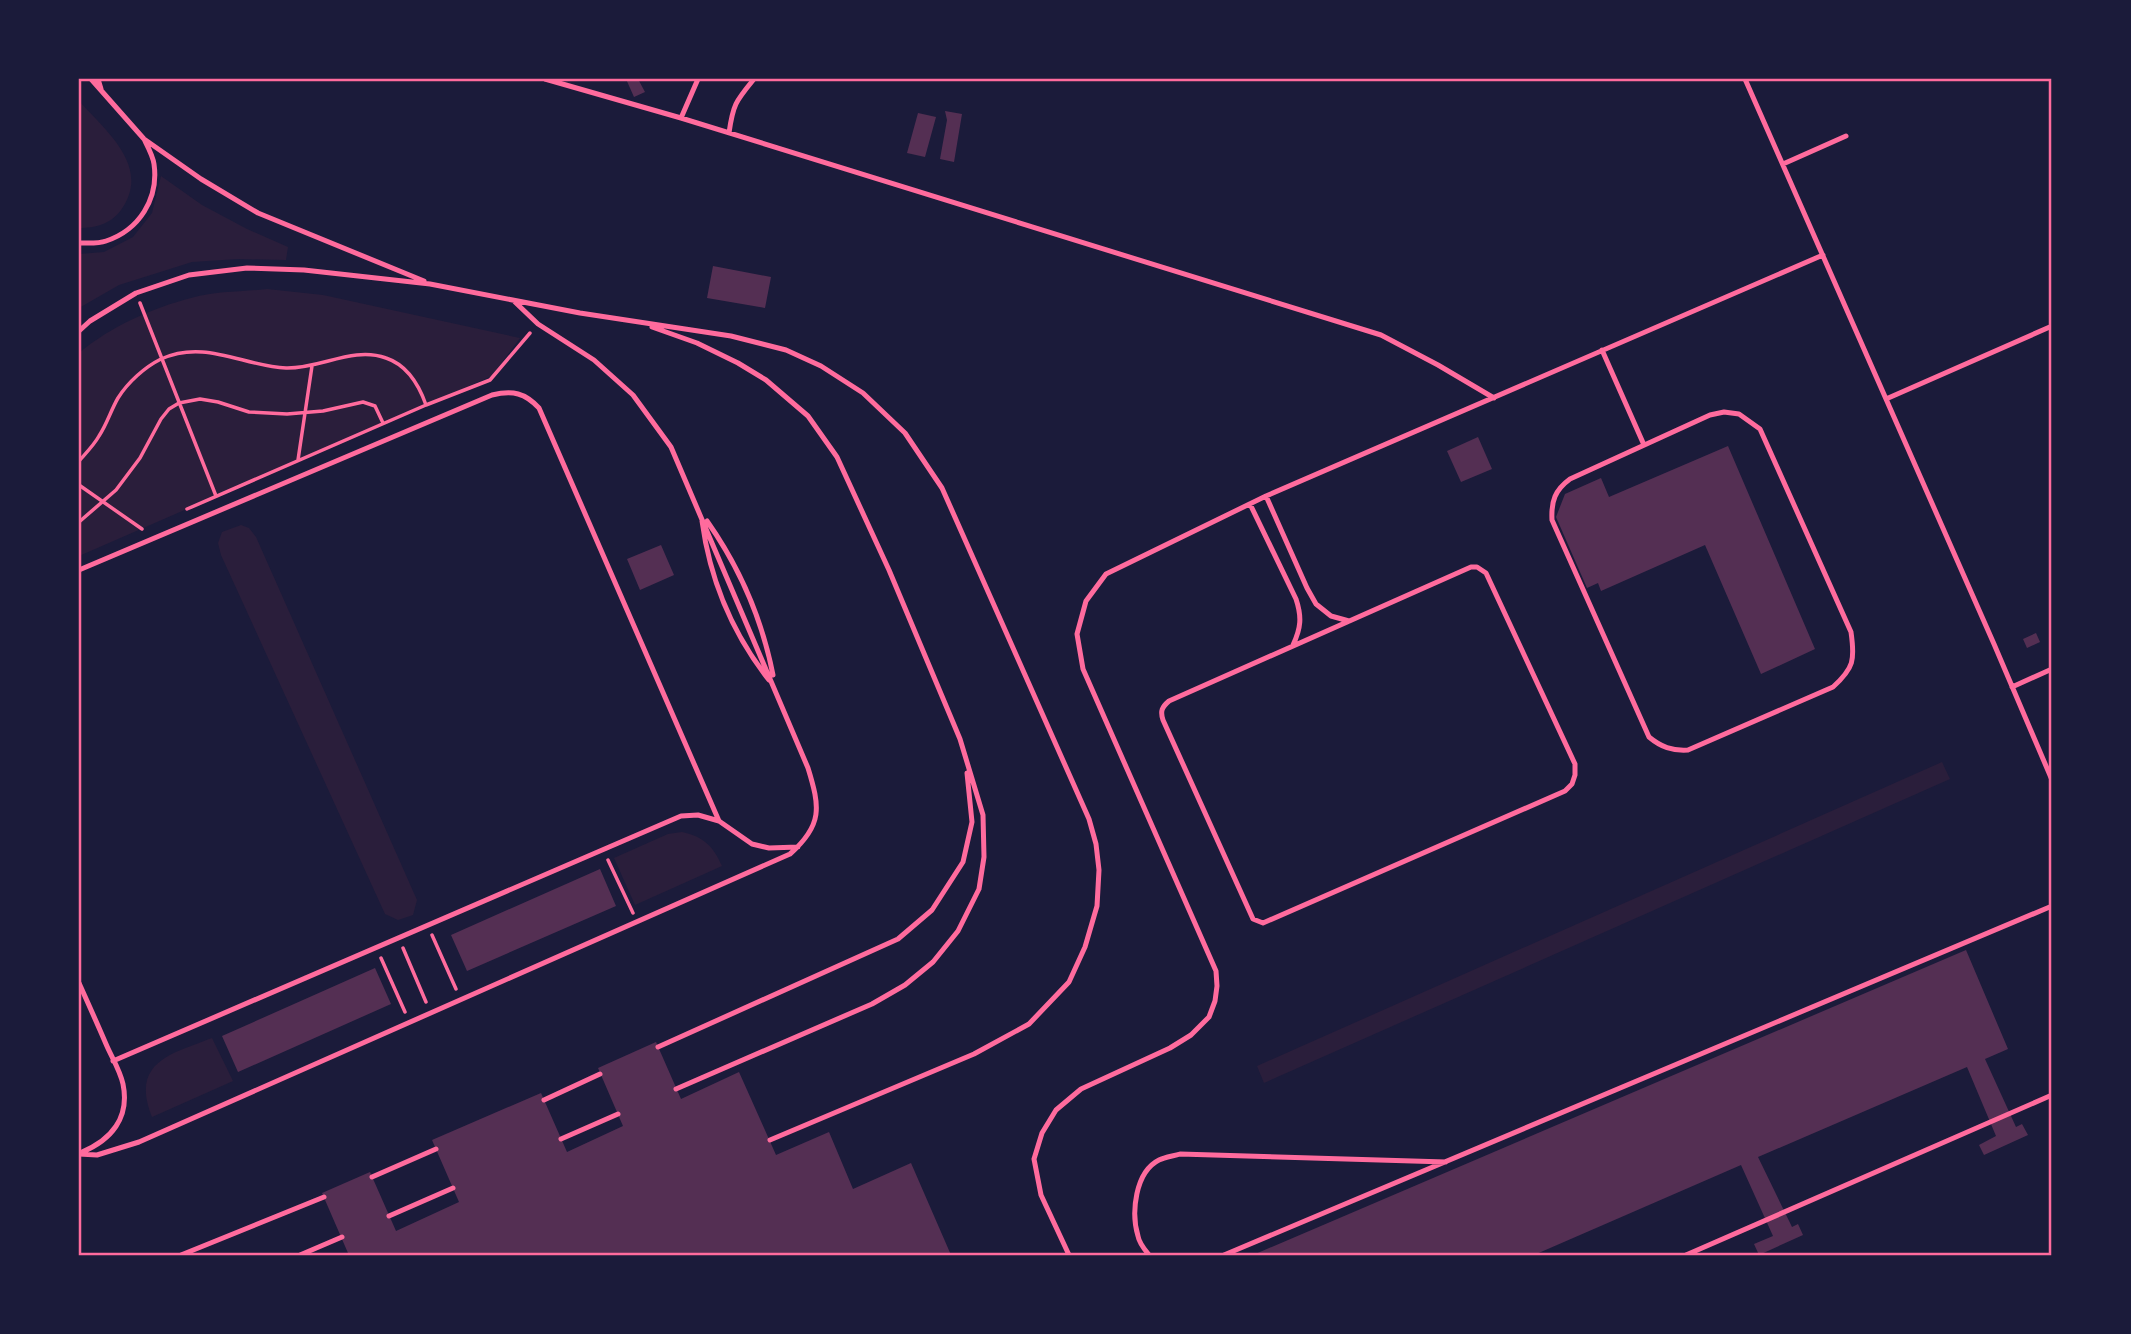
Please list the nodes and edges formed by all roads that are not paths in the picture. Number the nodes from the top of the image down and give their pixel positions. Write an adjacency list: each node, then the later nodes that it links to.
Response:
1 (91, 79): 7 (lane)
2 (98, 79): 7 (lane)
3 (545, 79): 8 (lane)
4 (698, 79): 8 (lane)
5 (754, 79): 9 (lane)
6 (1745, 79): 12 (lane)
7 (103, 92): 11 (lane)
8 (681, 118): 9 (lane)
9 (729, 133): 21 (lane)
10 (1846, 136): 12 (lane)
11 (145, 139): 13 (lane); 15 (lane)
12 (1783, 164): 14 (lane)
13 (79, 243)
14 (1823, 255): 20 (lane); 22 (lane)
15 (430, 284): 16 (lane); 19 (lane)
16 (514, 301): 17 (lane); 26 (lane)
17 (642, 323): 33 (lane); 47 (lane)
18 (2052, 326): 22 (lane)
19 (79, 331)
20 (1602, 350): 21 (lane); 23 (lane)
21 (1494, 398): 24 (lane)
22 (1886, 399): 31 (lane)
23 (1643, 445): 23 (lane)
24 (1266, 496): 25 (lane); 28 (lane)
25 (1250, 504): 29 (lane); 58 (lane)
26 (700, 513): 32 (lane); 32 (lane); 32 (lane)
27 (79, 570): 35 (lane)
28 (1349, 621): 29 (lane); 29 (lane)
29 (1292, 646)
30 (2052, 669): 31 (lane)
31 (2012, 687): 34 (lane)
32 (776, 688): 36 (lane)
33 (960, 738): 39 (lane); 42 (lane)
34 (2052, 780)
35 (719, 821): 36 (lane); 40 (lane)
36 (798, 847): 49 (lane)
37 (2052, 906): 50 (lane)
38 (79, 983): 40 (lane)
39 (658, 1047)
40 (113, 1061): 49 (lane)
41 (600, 1074): 44 (lane)
42 (676, 1089)
43 (2052, 1095): 61 (lane)
44 (544, 1100)
45 (618, 1114): 46 (lane)
46 (561, 1139)
47 (770, 1140)
48 (436, 1149): 51 (lane)
49 (79, 1154)
50 (1450, 1162): 59 (lane); 60 (lane)
51 (372, 1177)
52 (453, 1188): 54 (lane)
53 (324, 1197): 56 (lane)
54 (389, 1216)
55 (342, 1237): 57 (lane)
56 (181, 1255)
57 (300, 1255)
58 (1069, 1255)
59 (1149, 1255)
60 (1224, 1255)
61 (1686, 1255)

